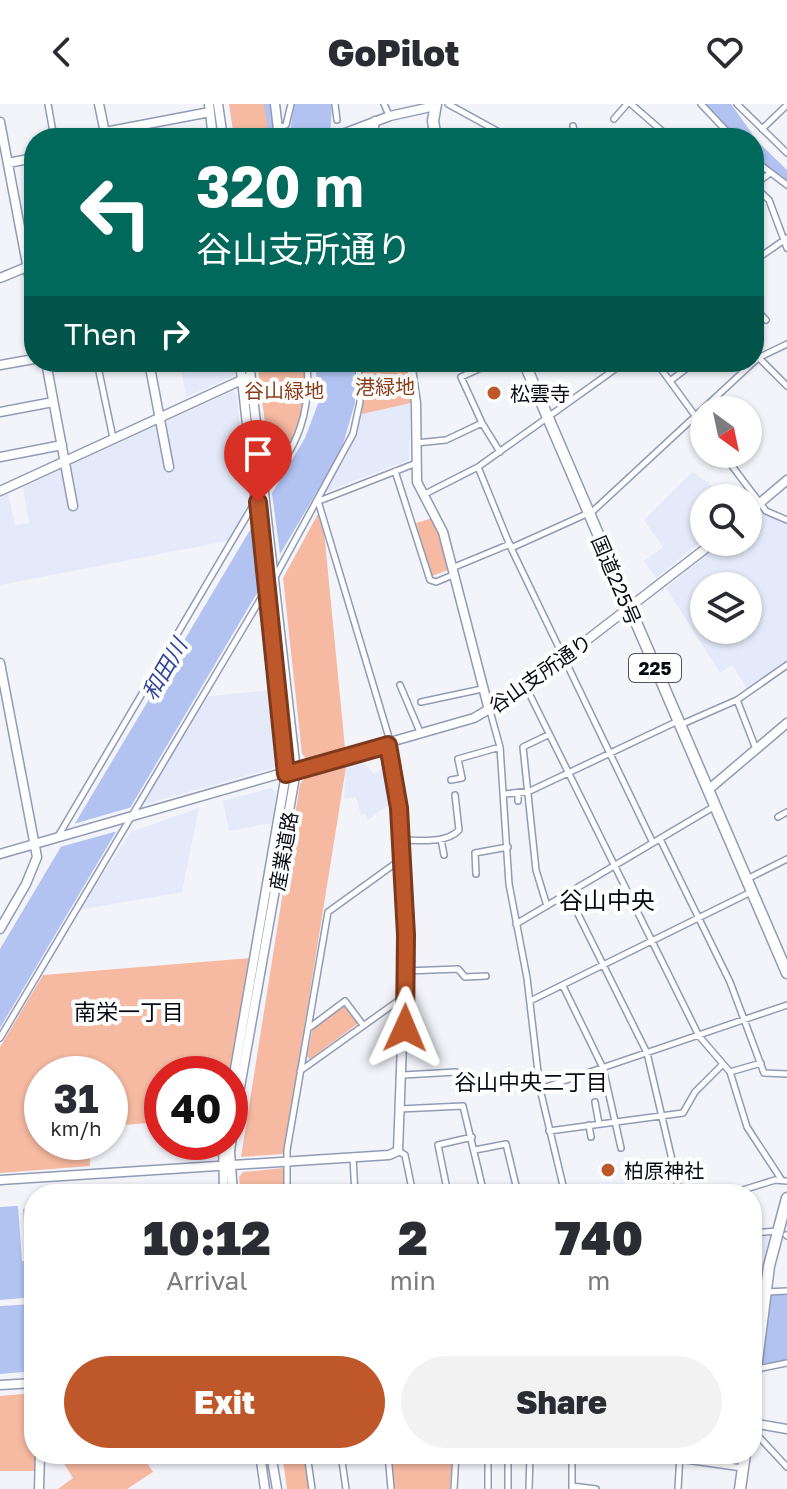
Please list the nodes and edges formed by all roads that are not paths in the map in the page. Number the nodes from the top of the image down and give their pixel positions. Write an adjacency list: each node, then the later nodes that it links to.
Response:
1 (48, 104): 20 (street)
2 (99, 104): 21 (street)
3 (218, 104): 24 (street)
4 (275, 104): 25 (street)
5 (291, 104): 26 (street)
6 (335, 104): 17 (street)
7 (384, 104): 15 (street)
8 (448, 104): 30 (street)
9 (629, 104): 16 (street); 31 (street)
10 (701, 104): 32 (street)
11 (737, 104): 33 (street)
12 (435, 105): 15 (street); 29 (highway)
13 (787, 105): 34 (street)
14 (209, 108): 22 (street); 23 (street)
15 (390, 116): 18 (street)
16 (614, 119)
17 (337, 120)
18 (375, 121): 27 (street); 28 (street)
19 (0, 122): 38 (street)
20 (52, 128)
21 (104, 128)
22 (132, 128)
23 (212, 128)
24 (222, 128)
25 (277, 128)
26 (283, 128)
27 (358, 128)
28 (374, 128)
29 (436, 128)
30 (492, 128)
31 (658, 128)
32 (724, 128)
33 (760, 128)
34 (764, 128)
35 (764, 132): 36 (street)
36 (787, 153)
37 (24, 160): 38 (street)
38 (8, 163): 41 (street)
39 (764, 169): 40 (street)
40 (770, 174): 42 (street); 43 (street)
41 (5, 176): 46 (street)
42 (764, 178)
43 (787, 185)
44 (764, 195): 45 (street)
45 (784, 240): 47 (street); 48 (street)
46 (24, 241)
47 (787, 248)
48 (764, 254)
49 (24, 268): 50 (street)
50 (0, 278)
51 (787, 344): 52 (street)
52 (764, 353)
53 (24, 361): 55 (street)
54 (764, 364): 72 (street)
55 (0, 365)
56 (48, 372): 74 (street)
57 (99, 372): 81 (street)
58 (151, 372): 77 (street)
59 (244, 372): 70 (street, 産業道路)
60 (248, 372): 70 (street, 産業道路)
61 (308, 372): 93 (street)
62 (358, 372): 95 (street)
63 (411, 372): 82 (street)
64 (472, 372): 80 (street)
65 (528, 372): 78 (highway, 国道225号 / 225)
66 (611, 372): 78 (street)
67 (663, 372): 71 (street)
68 (682, 372): 71 (street)
69 (740, 372): 73 (street)
70 (247, 378): 77 (street); 93 (street, 産業道路); 93 (street, 産業道路)
71 (670, 381): 75 (street)
72 (787, 386)
73 (717, 396)
74 (53, 402): 76 (street); 83 (street)
75 (690, 409)
76 (0, 412)
77 (159, 417): 81 (street); 88 (street)
78 (547, 419): 84 (street); 99 (highway, 国道225号 / 225)
79 (690, 422): 99 (street)
80 (482, 423): 82 (street); 84 (street)
81 (113, 438): 86 (street)
82 (416, 443): 87 (street)
83 (62, 445): 85 (street); 86 (street)
84 (500, 452): 89 (street)
85 (0, 457)
86 (64, 460): 92 (street); 97 (street)
87 (414, 464): 90 (street); 94 (street)
88 (169, 467)
89 (478, 467): 94 (street); 101 (street)
90 (395, 471): 95 (street); 103 (street)
91 (787, 480): 96 (street)
92 (0, 491)
93 (261, 494): 104 (street, 産業道路); 105 (street, 産業道路); 137 (street)
94 (422, 496): 103 (street)
95 (318, 501): 104 (street); 120 (street)
96 (762, 501)
97 (73, 506)
98 (762, 507): 100 (street)
99 (589, 513): 101 (street); 106 (highway, 国道225号 / 225)
100 (787, 520)
101 (511, 546): 103 (street); 107 (street)
102 (696, 556): 106 (street, 谷山支所通り)
103 (452, 571): 112 (street)
104 (274, 575): 124 (street, 産業道路)
105 (267, 586): 124 (street, 産業道路); 135 (street)
106 (629, 609): 107 (street, 谷山支所通り); 116 (highway, 国道225号 / 225)
107 (565, 658): 111 (street, 谷山支所通り); 123 (street)
108 (0, 663): 142 (street)
109 (787, 665): 113 (street)
110 (400, 685): 118 (street)
111 (526, 687): 115 (street, 谷山支所通り); 119 (street)
112 (482, 689): 114 (street); 115 (street)
113 (737, 700): 116 (street); 122 (street)
114 (421, 702)
115 (489, 710): 118 (street, 谷山支所通り); 121 (street)
116 (679, 723): 123 (street); 127 (highway, 国道225号 / 225)
117 (787, 723): 122 (street)
118 (421, 735): 120 (street, 谷山支所通り)
119 (548, 735): 125 (street); 128 (street)
120 (388, 745): 124 (street, 谷山支所通り); 140 (street)
121 (500, 747): 126 (street); 130 (street)
122 (757, 750): 127 (street)
123 (610, 753): 125 (street); 141 (street)
124 (291, 772): 135 (street, 谷山支所通り); 173 (street, 産業道路); 198 (street, 産業道路)
125 (567, 773): 128 (street); 148 (street)
126 (451, 780)
127 (708, 790): 133 (highway, 国道225号 / 225)
128 (530, 791): 129 (street); 153 (street)
129 (518, 793): 130 (street); 132 (street)
130 (505, 794): 143 (street)
131 (455, 795): 138 (street)
132 (518, 801)
133 (715, 806): 139 (street); 150 (highway, 国道225号 / 225)
134 (787, 812): 136 (street)
135 (133, 817): 137 (street, 谷山支所通り); 171 (street)
136 (778, 817)
137 (58, 838): 142 (street, 谷山支所通り)
138 (441, 839): 140 (street); 145 (street)
139 (660, 839): 141 (street); 154 (street)
140 (400, 840): 147 (street)
141 (653, 843): 148 (street)
142 (35, 844): 144 (street, 谷山支所通り); 156 (street)
143 (508, 847): 149 (street); 155 (street)
144 (0, 854)
145 (444, 855)
146 (787, 859): 150 (street)
147 (400, 860): 160 (street); 169 (street)
148 (613, 867): 152 (street); 157 (street)
149 (476, 874)
150 (746, 880): 151 (highway, 国道225号 / 225)
151 (751, 892): 154 (street); 158 (highway, 国道225号 / 225)
152 (568, 894): 153 (street); 159 (street)
153 (547, 906): 155 (street)
154 (699, 918): 157 (street); 167 (street)
155 (516, 924): 165 (street)
156 (0, 929)
157 (651, 942): 159 (street); 170 (street)
158 (782, 951): 161 (highway, 国道225号 / 225)
159 (603, 965): 163 (street); 172 (street)
160 (406, 971): 162 (street); 164 (street)
161 (787, 973)
162 (486, 976)
163 (563, 986): 165 (street); 176 (street)
164 (406, 995): 168 (street); 181 (street)
165 (530, 1001): 182 (street)
166 (787, 1005): 167 (street)
167 (746, 1020): 170 (street); 174 (street)
168 (363, 1025): 169 (street); 177 (street)
169 (307, 1029): 177 (street)
170 (699, 1036): 172 (street); 175 (street)
171 (0, 1038)
172 (647, 1053): 176 (street); 185 (street)
173 (238, 1056)
174 (761, 1063): 179 (street); 180 (street)
175 (723, 1064): 179 (street); 185 (street)
176 (603, 1068): 182 (street); 186 (street)
177 (300, 1071): 197 (street)
178 (456, 1072): 181 (street)
179 (730, 1072): 200 (street)
180 (787, 1074)
181 (403, 1075): 184 (street)
182 (540, 1089): 189 (street)
183 (595, 1102): 187 (street)
184 (399, 1109): 190 (street); 194 (street)
185 (662, 1115): 186 (street); 210 (street)
186 (615, 1122): 187 (street); 192 (street)
187 (599, 1124): 188 (street)
188 (589, 1125): 189 (street); 191 (street)
189 (549, 1131): 209 (street)
190 (472, 1137): 193 (street); 206 (street)
191 (591, 1137)
192 (621, 1148)
193 (475, 1150): 207 (street); 208 (street)
194 (398, 1151): 195 (street); 205 (street)
195 (353, 1158): 197 (street); 204 (street)
196 (225, 1160): 198 (street, 産業道路)
197 (286, 1161): 198 (street); 203 (street)
198 (226, 1166): 199 (street); 201 (street, 産業道路); 202 (street, 産業道路)
199 (0, 1180)
200 (784, 1180): 211 (street)
201 (225, 1184)
202 (230, 1184)
203 (287, 1184)
204 (354, 1184)
205 (411, 1184)
206 (446, 1184)
207 (482, 1184)
208 (516, 1184)
209 (562, 1184)
210 (678, 1184)
211 (762, 1186)
212 (787, 1198): 214 (highway)
213 (762, 1233): 214 (street)
214 (783, 1234): 216 (highway)
215 (787, 1291): 216 (street)
216 (765, 1293): 217 (highway)
217 (762, 1316)
218 (787, 1363): 219 (street)
219 (762, 1367)
220 (24, 1384): 221 (street)
221 (0, 1385)
222 (762, 1425): 223 (street)
223 (787, 1429)
224 (762, 1440): 239 (street)
225 (40, 1464): 242 (street)
226 (261, 1464): 243 (street)
227 (273, 1464): 244 (street)
228 (308, 1464): 245 (street)
229 (342, 1464): 246 (street)
230 (389, 1464): 247 (street)
231 (455, 1464): 248 (street)
232 (488, 1464): 249 (street)
233 (508, 1464): 250 (street)
234 (530, 1464): 251 (street)
235 (572, 1464): 241 (street)
236 (680, 1464): 253 (street)
237 (720, 1464): 240 (street)
238 (744, 1464): 240 (highway)
239 (787, 1467)
240 (743, 1468): 254 (highway)
241 (572, 1488): 252 (street)
242 (39, 1489)
243 (265, 1489)
244 (277, 1489)
245 (312, 1489)
246 (346, 1489)
247 (391, 1489)
248 (454, 1489)
249 (488, 1489)
250 (508, 1489)
251 (529, 1489)
252 (596, 1489)
253 (678, 1489)
254 (740, 1489)

